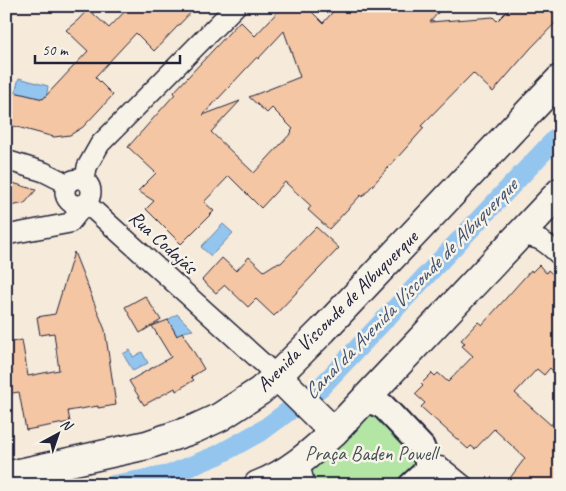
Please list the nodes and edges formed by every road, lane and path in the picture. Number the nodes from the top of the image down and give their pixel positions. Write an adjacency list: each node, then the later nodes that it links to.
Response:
1 (236, 6): 4 (street)
2 (560, 79): 10 (main road, Avenida Visconde de Albuquerque)
3 (6, 160): 4 (street)
4 (77, 182): 6 (street)
5 (560, 192): 8 (main road)
6 (86, 203): 7 (street); 10 (street, Rua Codajás)
7 (6, 235)
8 (520, 236): 9 (street); 11 (main road)
9 (560, 256)
10 (277, 376): 12 (main road); 14 (main road, Avenida Visconde de Albuquerque)
11 (362, 402): 12 (main road); 15 (street)
12 (334, 432): 13 (main road)
13 (305, 472): 16 (main road)
14 (6, 476)
15 (419, 476): 17 (street)
16 (270, 484)
17 (463, 485)

